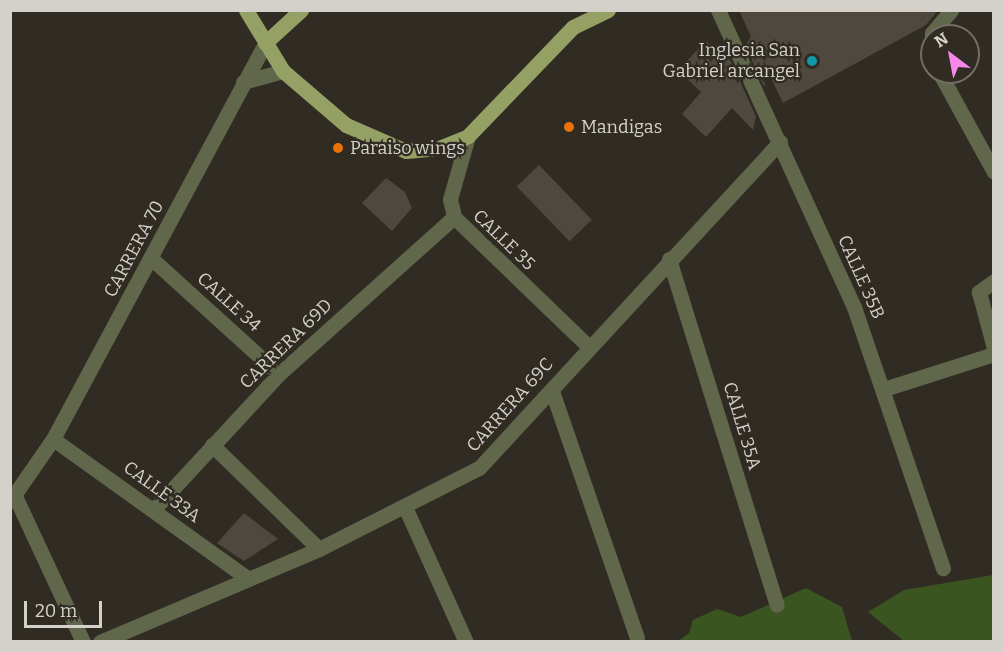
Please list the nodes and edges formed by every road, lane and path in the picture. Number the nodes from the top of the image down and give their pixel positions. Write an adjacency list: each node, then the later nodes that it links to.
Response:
1 (246, 10): 9 (main road)
2 (301, 10): 9 (main road)
3 (573, 10): 8 (main road)
4 (608, 10): 8 (main road)
5 (718, 10): 14 (street, CALLE 35B)
6 (951, 10): 7 (street)
7 (939, 24)
8 (573, 27): 13 (main road)
9 (265, 43): 10 (main road); 11 (street, CARRERA 70)
10 (283, 71): 11 (street); 13 (main road)
11 (243, 82): 17 (street, CARRERA 70)
12 (945, 84): 15 (street)
13 (468, 136): 16 (street, CALLE 35)
14 (780, 142): 18 (street, CARRERA 69C); 24 (street, CALLE 35B)
15 (993, 172)
16 (454, 217): 20 (street, CALLE 35); 23 (street, CARRERA 69D)
17 (152, 259): 23 (street, CALLE 34); 26 (street, CARRERA 70)
18 (669, 259): 20 (street, CARRERA 69C); 34 (street, CALLE 35A)
19 (993, 281): 21 (street)
20 (587, 345): 25 (street, CARRERA 69C)
21 (993, 348)
22 (993, 354): 24 (street)
23 (279, 374): 27 (street, CARRERA 69D)
24 (884, 389): 32 (street, CALLE 35B)
25 (552, 391): 29 (street, CARRERA 69C); 35 (street)
26 (53, 439): 28 (street, CARRERA 70); 30 (street, CALLE 33A)
27 (212, 445): 30 (street, CARRERA 69D); 31 (street)
28 (12, 498): 36 (street)
29 (405, 507): 31 (street, CARRERA 69C); 38 (street)
30 (154, 509): 33 (street, CALLE 33A)
31 (319, 549): 33 (street, CARRERA 69C)
32 (943, 568)
33 (247, 578): 37 (street, CARRERA 69C)
34 (777, 605)
35 (637, 638)
36 (83, 642)
37 (100, 642)
38 (466, 642)

